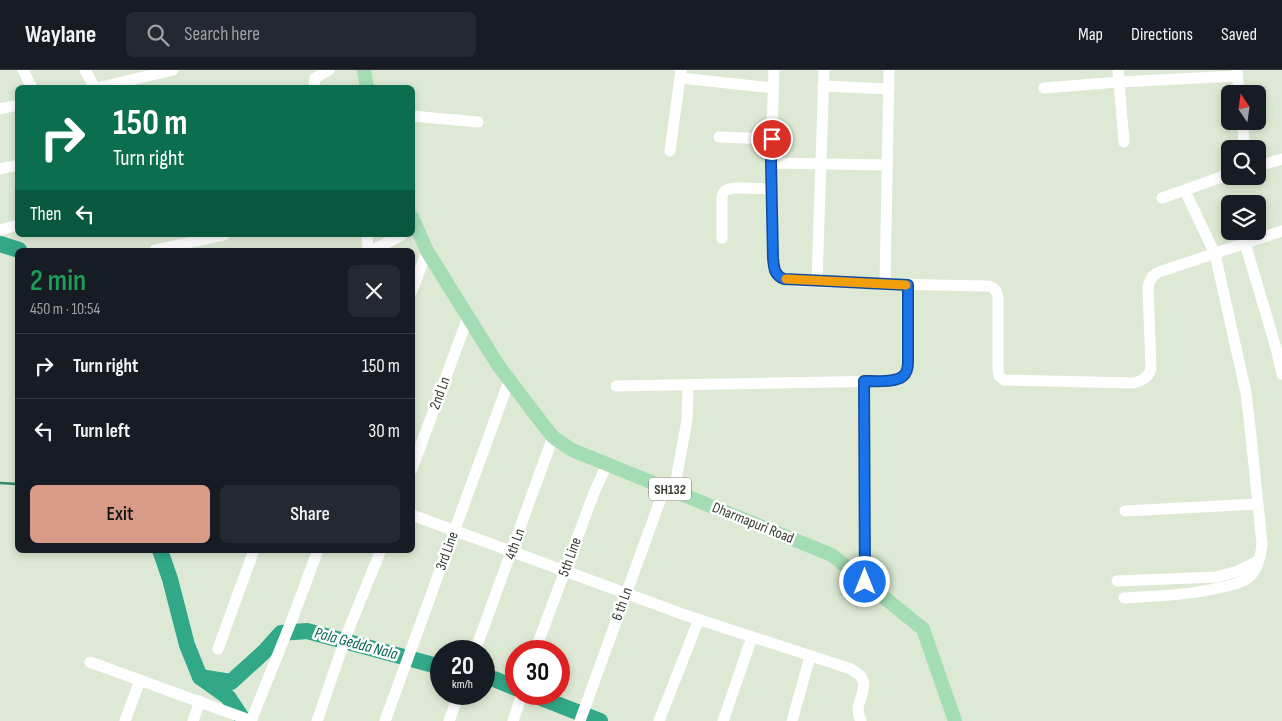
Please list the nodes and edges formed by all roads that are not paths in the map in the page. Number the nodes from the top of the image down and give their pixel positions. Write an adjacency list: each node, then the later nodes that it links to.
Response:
1 (23, 70): 14 (street)
2 (85, 70): 15 (street)
3 (173, 70): 9 (street)
4 (329, 70): 16 (street)
5 (364, 70): 17 (main road)
6 (774, 70): 19 (street)
7 (824, 70): 18 (street)
8 (889, 70): 21 (street)
9 (145, 73): 13 (street)
10 (1237, 73): 12 (street)
11 (681, 74): 19 (street); 29 (street)
12 (1119, 76): 20 (street); 28 (street)
13 (133, 84)
14 (30, 85)
15 (94, 85)
16 (314, 85)
17 (366, 85)
18 (824, 86): 21 (street); 33 (street)
19 (774, 88): 27 (street)
20 (1044, 88)
21 (889, 89): 34 (street)
22 (15, 106): 23 (street)
23 (0, 109)
24 (415, 116): 25 (street)
25 (478, 122)
26 (719, 137): 27 (street)
27 (772, 139): 31 (street)
28 (1124, 142)
29 (670, 151)
30 (1282, 159): 32 (street)
31 (771, 163): 33 (street); 38 (street)
32 (1266, 164)
33 (820, 165): 34 (street); 54 (street)
34 (886, 165): 56 (street)
35 (15, 166): 36 (street)
36 (0, 169)
37 (1221, 177): 39 (street)
38 (771, 189): 47 (street); 54 (street)
39 (1185, 191): 40 (street); 53 (street)
40 (1162, 198)
41 (15, 226): 43 (street)
42 (415, 227): 52 (main road, Dharmapuri Road / SH132)
43 (0, 230)
44 (1282, 231): 49 (street)
45 (211, 237): 48 (street)
46 (398, 237): 51 (street)
47 (722, 238)
48 (173, 243): 50 (street)
49 (1245, 243): 53 (street); 59 (street)
50 (160, 248)
51 (377, 248)
52 (427, 250): 55 (street); 58 (main road, Dharmapuri Road / SH132)
53 (1215, 254): 57 (street); 68 (street)
54 (816, 281): 56 (street)
55 (415, 283)
56 (885, 284): 57 (street)
57 (908, 285): 61 (street)
58 (468, 317): 60 (main road, Dharmapuri Road / SH132); 65 (street, 2nd Ln)
59 (1282, 374)
60 (510, 381): 64 (main road, Dharmapuri Road / SH132); 71 (street, 3rd Line)
61 (864, 381): 62 (street); 79 (street)
62 (688, 385): 63 (street); 67 (street, 6 th Ln)
63 (616, 386)
64 (553, 437): 66 (main road, Dharmapuri Road / SH132); 72 (street, 4th Ln)
65 (415, 461)
66 (606, 464): 67 (main road, Dharmapuri Road / SH132); 77 (street, 5th Line)
67 (669, 489): 79 (main road, Dharmapuri Road / SH132); 80 (street, 6 th Ln)
68 (1257, 504): 69 (street); 76 (street)
69 (1125, 511)
70 (415, 516): 71 (street)
71 (455, 531): 72 (street); 97 (street, 3rd Line)
72 (512, 551): 77 (street); 84 (street, 4th Ln)
73 (253, 553): 86 (street)
74 (317, 553): 95 (street)
75 (380, 553): 96 (street)
76 (1258, 561): 78 (street); 81 (street)
77 (565, 571): 80 (street); 85 (street, 5th Line)
78 (1117, 581)
79 (865, 582): 105 (main road, Dharmapuri Road / SH132)
80 (626, 594): 82 (street); 100 (street, 6 th Ln)
81 (1124, 598)
82 (699, 619): 83 (street); 101 (street)
83 (752, 637): 87 (street); 102 (street)
84 (479, 640)
85 (539, 640)
86 (218, 649)
87 (810, 657): 103 (street); 104 (street)
88 (90, 662): 89 (street)
89 (140, 680): 90 (street); 93 (street)
90 (200, 701): 94 (street); 95 (street)
91 (455, 705): 98 (street)
92 (518, 705): 99 (street)
93 (125, 721)
94 (193, 721)
95 (251, 721)
96 (317, 721)
97 (386, 721)
98 (449, 721)
99 (513, 721)
100 (580, 721)
101 (659, 721)
102 (723, 721)
103 (792, 721)
104 (861, 721)
105 (955, 721)

